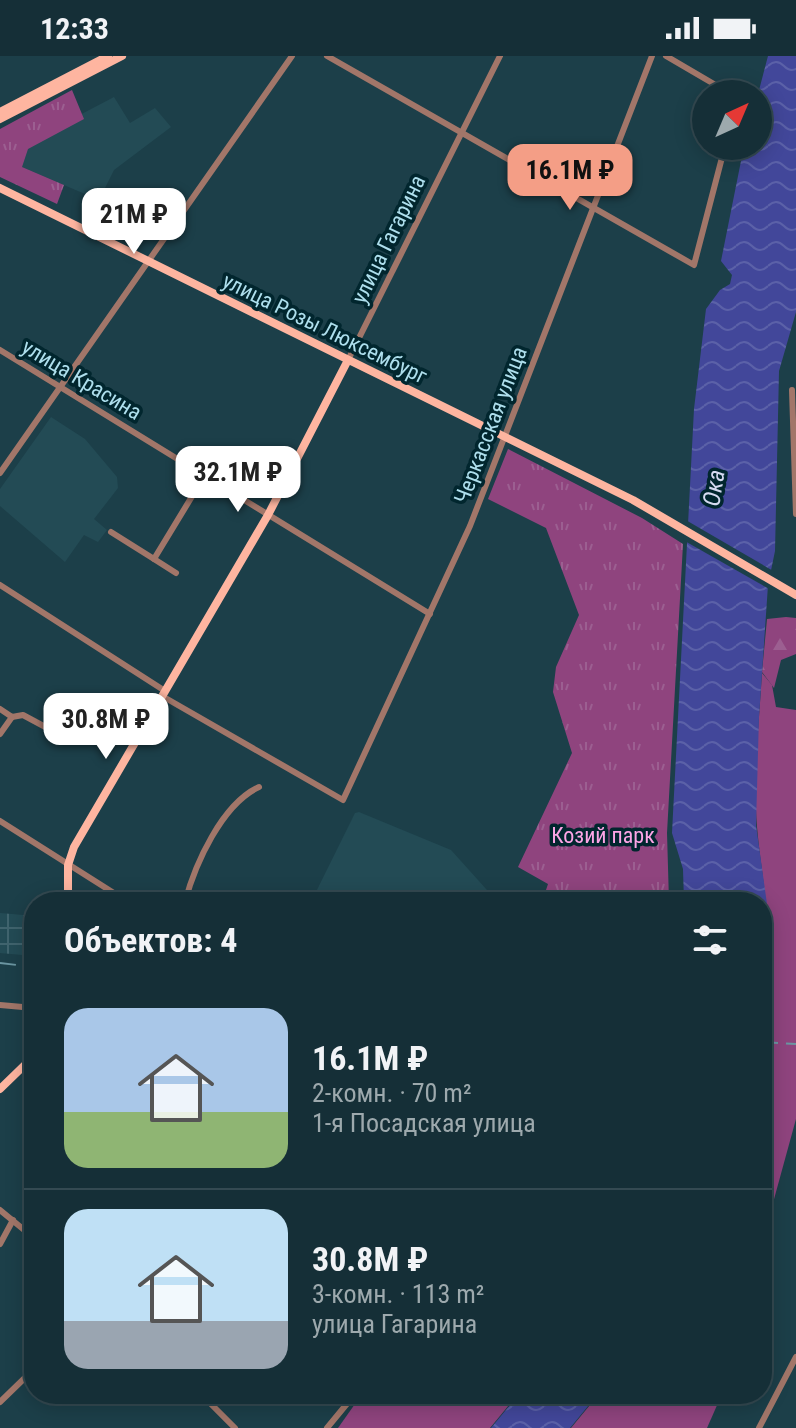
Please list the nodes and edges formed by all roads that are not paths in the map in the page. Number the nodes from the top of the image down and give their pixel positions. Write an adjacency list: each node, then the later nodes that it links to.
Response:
1 (108, 56): 9 (main road)
2 (122, 56): 10 (main road)
3 (292, 56): 15 (street)
4 (327, 56): 11 (street)
5 (500, 56): 11 (street, улица Гагарина)
6 (652, 56): 14 (street, Черкасская улица)
7 (666, 56): 8 (street)
8 (707, 80)
9 (0, 112)
10 (0, 119)
11 (462, 132): 14 (street); 17 (street, улица Гагарина)
12 (721, 160): 14 (street)
13 (0, 188): 15 (main road, улица Розы Люксембург)
14 (594, 208): 20 (street, Черкасская улица)
15 (149, 262): 17 (main road, улица Розы Люксембург); 18 (street)
16 (0, 350): 18 (street, улица Красина)
17 (348, 360): 20 (main road, улица Розы Люксембург); 24 (main road, улица Гагарина)
18 (61, 387): 21 (street); 22 (street, улица Красина)
19 (792, 390): 23 (street)
20 (506, 437): 29 (main road, улица Розы Люксембург); 30 (street, Черкасская улица)
21 (0, 473)
22 (205, 475): 24 (street, улица Красина); 26 (street)
23 (796, 514)
24 (268, 515): 30 (street, улица Красина); 31 (main road, улица Гагарина)
25 (111, 532): 26 (street)
26 (154, 559): 27 (street)
27 (176, 573)
28 (0, 585): 31 (street)
29 (796, 595)
30 (430, 614): 31 (street, Черкасская улица)
31 (163, 694): 38 (main road, улица Гагарина)
32 (0, 709): 33 (street)
33 (12, 717): 34 (street); 35 (street)
34 (0, 734)
35 (64, 737)
36 (259, 787): 41 (street)
37 (0, 821): 38 (street)
38 (68, 865): 39 (main road, улица Гагарина); 40 (street)
39 (68, 892)
40 (112, 892)
41 (188, 892)
42 (0, 1005): 43 (street)
43 (24, 1007)
44 (24, 1066): 45 (main road)
45 (2, 1087)
46 (0, 1210): 47 (street)
47 (13, 1220): 48 (street); 49 (street)
48 (24, 1229)
49 (0, 1244)
50 (796, 1357): 53 (street)
51 (24, 1379): 52 (street)
52 (0, 1402)
53 (772, 1403)
54 (211, 1404): 57 (street)
55 (347, 1404): 58 (street)
56 (772, 1404): 59 (street)
57 (235, 1428)
58 (327, 1428)
59 (759, 1428)

